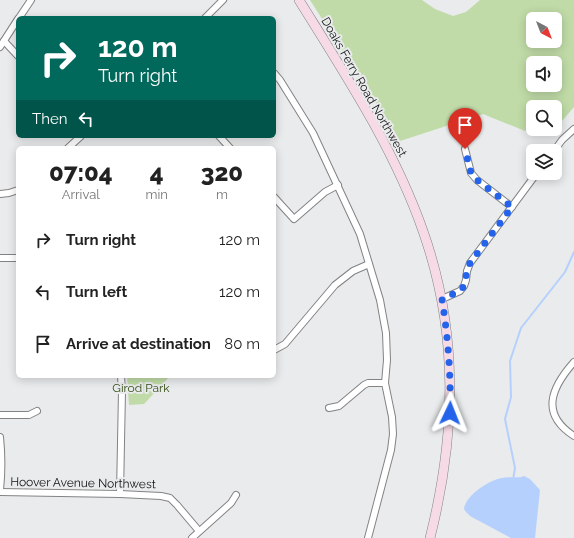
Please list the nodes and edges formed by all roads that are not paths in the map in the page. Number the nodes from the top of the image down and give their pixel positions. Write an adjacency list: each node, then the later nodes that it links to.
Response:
1 (31, 0): 4 (street)
2 (223, 0): 5 (street)
3 (299, 0): 27 (main road, Doaks Ferry Road Northwest)
4 (20, 16)
5 (207, 16)
6 (16, 22): 7 (street)
7 (4, 41): 8 (street); 9 (street)
8 (0, 47)
9 (16, 54)
10 (276, 75): 19 (street)
11 (574, 129): 14 (street)
12 (79, 138): 15 (street)
13 (221, 138): 16 (street)
14 (559, 144)
15 (70, 146)
16 (228, 146)
17 (465, 149): 23 (street)
18 (532, 180): 23 (street)
19 (338, 185): 22 (street); 26 (street)
20 (16, 191): 21 (street)
21 (0, 194)
22 (276, 199)
23 (512, 207): 27 (street)
24 (0, 258): 25 (street)
25 (16, 258)
26 (369, 264): 28 (street); 31 (street)
27 (442, 299): 43 (main road, Doaks Ferry Road Northwest)
28 (276, 349)
29 (574, 362): 35 (street)
30 (121, 378): 38 (street)
31 (385, 383): 32 (street); 42 (street)
32 (329, 408)
33 (37, 411): 34 (street)
34 (0, 415)
35 (574, 436)
36 (0, 437): 37 (street)
37 (0, 491): 38 (street, Hoover Avenue Northwest)
38 (120, 494): 40 (street, Hoover Avenue Northwest)
39 (236, 494): 40 (street)
40 (200, 531): 41 (street)
41 (192, 538)
42 (368, 538)
43 (430, 538)

